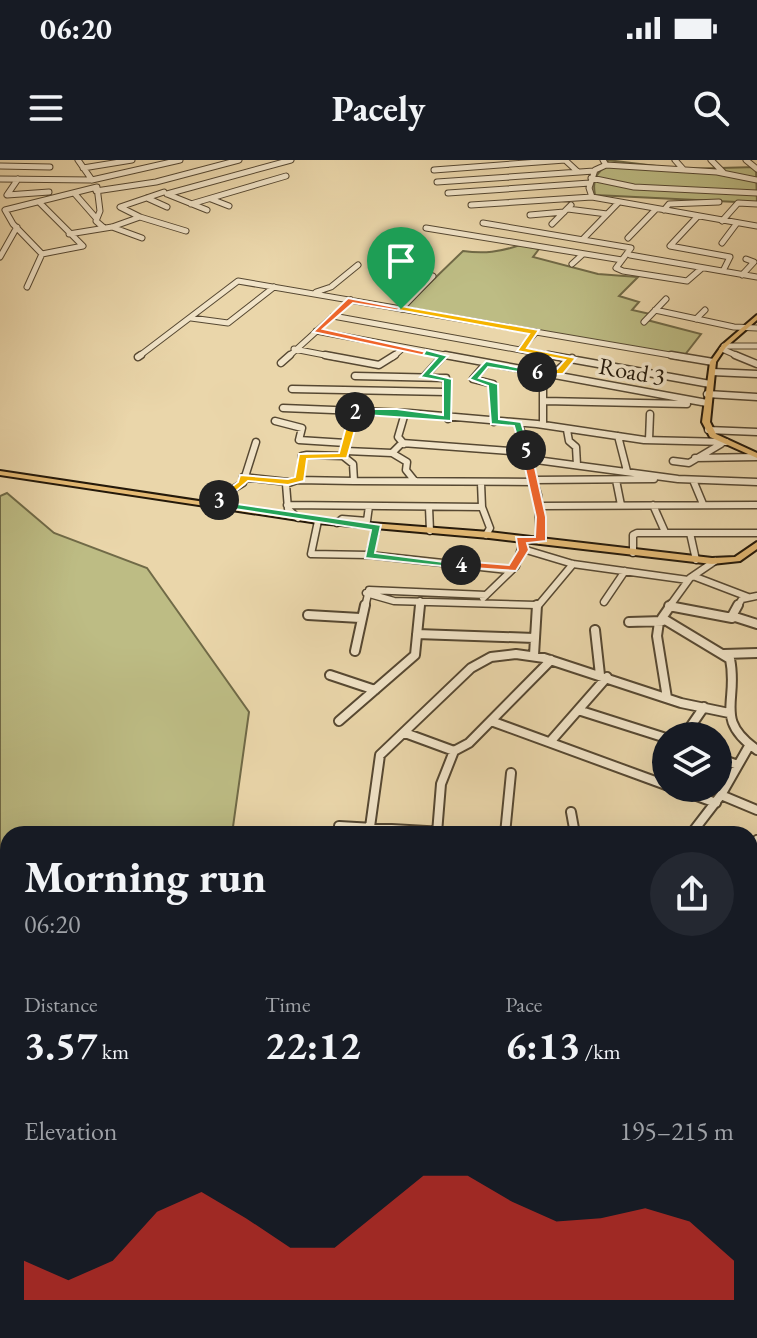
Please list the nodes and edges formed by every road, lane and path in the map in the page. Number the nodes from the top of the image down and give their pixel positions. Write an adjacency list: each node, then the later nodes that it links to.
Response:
1 (46, 160): 14 (street)
2 (78, 160): 15 (street)
3 (132, 160): 15 (street)
4 (139, 160): 17 (street)
5 (180, 160): 17 (street)
6 (239, 160): 32 (street)
7 (291, 160): 36 (street)
8 (639, 160): 16 (street)
9 (675, 160): 18 (street)
10 (711, 160): 24 (street)
11 (746, 160): 19 (street)
12 (604, 162): 16 (street); 23 (street)
13 (0, 166): 14 (street)
14 (50, 167): 31 (street)
15 (83, 168): 28 (street)
16 (645, 168): 18 (street)
17 (147, 169): 21 (street)
18 (683, 169): 24 (street)
19 (757, 169)
20 (434, 170): 22 (street)
21 (139, 171): 28 (street); 32 (street)
22 (577, 171): 23 (street); 33 (street)
23 (594, 171): 29 (street)
24 (724, 174): 30 (street)
25 (286, 176): 44 (street)
26 (0, 179): 27 (street)
27 (18, 179): 31 (street); 40 (street)
28 (95, 179): 31 (street); 34 (street)
29 (590, 180): 37 (street); 38 (street); 42 (street)
30 (757, 180)
31 (61, 181)
32 (156, 182): 34 (street); 36 (street)
33 (437, 182)
34 (97, 189): 39 (street); 59 (street)
35 (49, 192): 40 (street)
36 (166, 193): 43 (street); 48 (street)
37 (448, 193)
38 (757, 193)
39 (75, 194): 46 (street); 59 (street)
40 (3, 195)
41 (580, 197): 42 (street); 50 (street); 57 (street)
42 (592, 197): 47 (street)
43 (146, 198): 52 (street); 53 (street)
44 (209, 199): 48 (street); 51 (street)
45 (719, 202): 58 (street)
46 (40, 203): 55 (street); 75 (street)
47 (618, 203): 54 (street); 60 (street)
48 (191, 204): 56 (street)
49 (757, 204): 64 (street)
50 (471, 205)
51 (229, 206)
52 (120, 207): 59 (street); 63 (street)
53 (167, 207)
54 (656, 209): 58 (street); 78 (street)
55 (2, 210): 70 (street)
56 (207, 210)
57 (566, 210): 60 (street); 61 (street); 67 (street)
58 (664, 210): 62 (street)
59 (98, 213): 72 (street)
60 (608, 214): 79 (street)
61 (530, 215)
62 (698, 216): 64 (street); 93 (street)
63 (140, 217): 71 (street); 74 (street)
64 (722, 221): 66 (street)
65 (483, 223): 68 (street)
66 (737, 223): 69 (street); 80 (street)
67 (552, 224)
68 (499, 226): 76 (street); 79 (street)
69 (757, 226)
70 (17, 227): 83 (street); 87 (street)
71 (112, 227): 72 (street); 77 (street)
72 (104, 228): 75 (street)
73 (426, 228): 76 (street)
74 (186, 231)
75 (69, 234): 83 (street)
76 (482, 237): 81 (street)
77 (142, 238)
78 (628, 238)
79 (583, 239): 85 (street)
80 (722, 243)
81 (543, 249): 84 (street); 86 (street)
82 (391, 253): 101 (street)
83 (42, 254): 96 (street)
84 (582, 255): 89 (street); 90 (street)
85 (630, 255): 89 (street); 92 (street)
86 (535, 256)
87 (0, 257)
88 (746, 259): 94 (street)
89 (622, 260): 92 (street)
90 (572, 264)
91 (358, 265): 98 (street)
92 (702, 268): 93 (street)
93 (723, 271): 94 (street)
94 (742, 275): 95 (street)
95 (757, 277)
96 (27, 287)
97 (274, 287): 98 (street); 106 (street); 106 (street)
98 (315, 293): 100 (street)
99 (666, 299): 102 (street)
100 (349, 300): 101 (street); 104 (street)
101 (401, 309): 111 (street)
102 (655, 310): 107 (street); 108 (street)
103 (705, 310): 107 (street)
104 (333, 316): 110 (street); 118 (street)
105 (757, 317): 109 (main road)
106 (191, 318): 120 (street)
107 (696, 319): 112 (street)
108 (644, 322)
109 (752, 327): 112 (main road)
110 (316, 331): 116 (street); 117 (street)
111 (536, 332): 115 (street); 118 (street)
112 (735, 332): 114 (main road)
113 (757, 346): 114 (street)
114 (723, 347): 122 (main road); 125 (street)
115 (624, 348): 122 (street); 126 (street)
116 (294, 349): 117 (street); 123 (street)
117 (402, 349): 119 (street)
118 (521, 349): 121 (street)
119 (443, 356): 124 (street); 131 (street)
120 (138, 357)
121 (572, 358): 126 (street); 128 (street)
122 (713, 362): 127 (main road)
123 (281, 363)
124 (486, 364): 128 (street); 145 (street)
125 (757, 364)
126 (612, 365): 132 (street)
127 (712, 372): 129 (street); 132 (main road)
128 (559, 374): 138 (street, Road 3)
129 (757, 374)
130 (355, 376): 131 (street)
131 (424, 377): 135 (street)
132 (710, 384): 138 (main road)
133 (543, 387): 137 (street)
134 (292, 389): 135 (street)
135 (447, 392): 143 (street)
136 (757, 397): 138 (street)
137 (544, 401): 138 (street); 147 (street)
138 (707, 401): 149 (main road)
139 (283, 408): 140 (street)
140 (354, 412): 141 (street); 156 (street)
141 (405, 413): 143 (street); 155 (street)
142 (650, 414): 153 (street)
143 (448, 419): 145 (street)
144 (275, 421): 156 (street)
145 (494, 422): 146 (street)
146 (518, 424): 147 (street); 158 (street)
147 (543, 425): 148 (street)
148 (567, 430): 152 (street); 162 (street)
149 (708, 430): 150 (street); 154 (main road)
150 (757, 432)
151 (250, 434): 165 (street)
152 (618, 436): 153 (street); 163 (street)
153 (649, 440): 154 (street)
154 (726, 442): 159 (main road); 160 (street)
155 (404, 444): 157 (street); 158 (street)
156 (345, 450): 157 (street); 170 (street); 171 (street)
157 (392, 453): 167 (street)
158 (527, 455): 162 (street); 172 (street)
159 (757, 457): 160 (street)
160 (695, 458): 161 (street)
161 (673, 461)
162 (577, 465): 163 (street)
163 (627, 471): 166 (street)
164 (0, 473): 175 (main road)
165 (243, 477): 170 (street); 175 (street)
166 (673, 478): 168 (street); 169 (street)
167 (414, 480): 171 (street); 173 (street)
168 (616, 480): 172 (street); 177 (street)
169 (693, 480): 174 (street); 176 (street)
170 (292, 481): 171 (street); 180 (street)
171 (354, 481)
172 (535, 481): 173 (street); 182 (street)
173 (480, 482): 184 (street)
174 (757, 482)
175 (219, 504): 185 (main road)
176 (703, 504): 178 (street); 179 (street)
177 (621, 505): 178 (street); 182 (street)
178 (653, 505): 190 (street)
179 (757, 505)
180 (289, 506): 181 (street); 185 (street)
181 (369, 506): 183 (street); 187 (street)
182 (539, 506): 195 (street)
183 (429, 507): 184 (street); 189 (street)
184 (482, 507): 193 (street)
185 (298, 518): 186 (main road)
186 (318, 521): 187 (main road); 199 (street)
187 (337, 523): 188 (main road)
188 (377, 528): 189 (main road); 199 (street)
189 (430, 531): 193 (main road)
190 (665, 532): 191 (street); 198 (street)
191 (690, 533): 192 (street); 200 (street)
192 (757, 533)
193 (486, 535): 194 (main road)
194 (520, 539): 195 (main road); 197 (street)
195 (540, 541): 198 (main road)
196 (757, 545): 201 (main road)
197 (523, 549): 202 (street); 203 (street)
198 (633, 553): 200 (main road)
199 (369, 555): 203 (street)
200 (696, 560): 201 (main road)
201 (715, 561): 205 (street)
202 (573, 564): 204 (street); 211 (street)
203 (508, 570): 208 (street)
204 (625, 571): 205 (street); 210 (street)
205 (691, 578): 207 (street); 212 (street)
206 (366, 593): 208 (street); 209 (street); 215 (street)
207 (753, 597): 214 (street)
208 (484, 599): 209 (street); 211 (street)
209 (420, 601): 220 (street)
210 (604, 602)
211 (536, 605): 221 (street)
212 (669, 606): 214 (street); 216 (street)
213 (308, 615): 215 (street)
214 (729, 615): 218 (street)
215 (360, 618): 222 (street)
216 (661, 621): 217 (street); 224 (street); 230 (street)
217 (629, 622)
218 (757, 624)
219 (595, 630): 228 (street)
220 (417, 634): 221 (street); 229 (street)
221 (534, 638): 225 (street)
222 (355, 651)
223 (757, 653): 224 (street)
224 (723, 654): 233 (street)
225 (534, 655)
226 (551, 660): 228 (street); 235 (street); 237 (street)
227 (330, 675): 229 (street)
228 (604, 676): 230 (street); 232 (street)
229 (375, 690): 234 (street)
230 (667, 698): 231 (street)
231 (704, 707): 233 (street); 236 (street)
232 (578, 710): 238 (street); 239 (street)
233 (729, 713): 240 (street)
234 (339, 721)
235 (491, 721): 239 (street); 241 (street)
236 (694, 722)
237 (405, 733): 241 (street); 251 (street)
238 (652, 734)
239 (550, 742): 246 (street)
240 (753, 748): 243 (street)
241 (454, 751): 252 (street)
242 (732, 763): 243 (street)
243 (738, 765): 245 (street)
244 (511, 773): 253 (street)
245 (732, 776)
246 (652, 780)
247 (717, 802): 255 (street)
248 (729, 802): 249 (street)
249 (757, 810)
250 (571, 812): 254 (street)
251 (370, 826)
252 (438, 826)
253 (506, 826)
254 (574, 826)
255 (697, 826)

